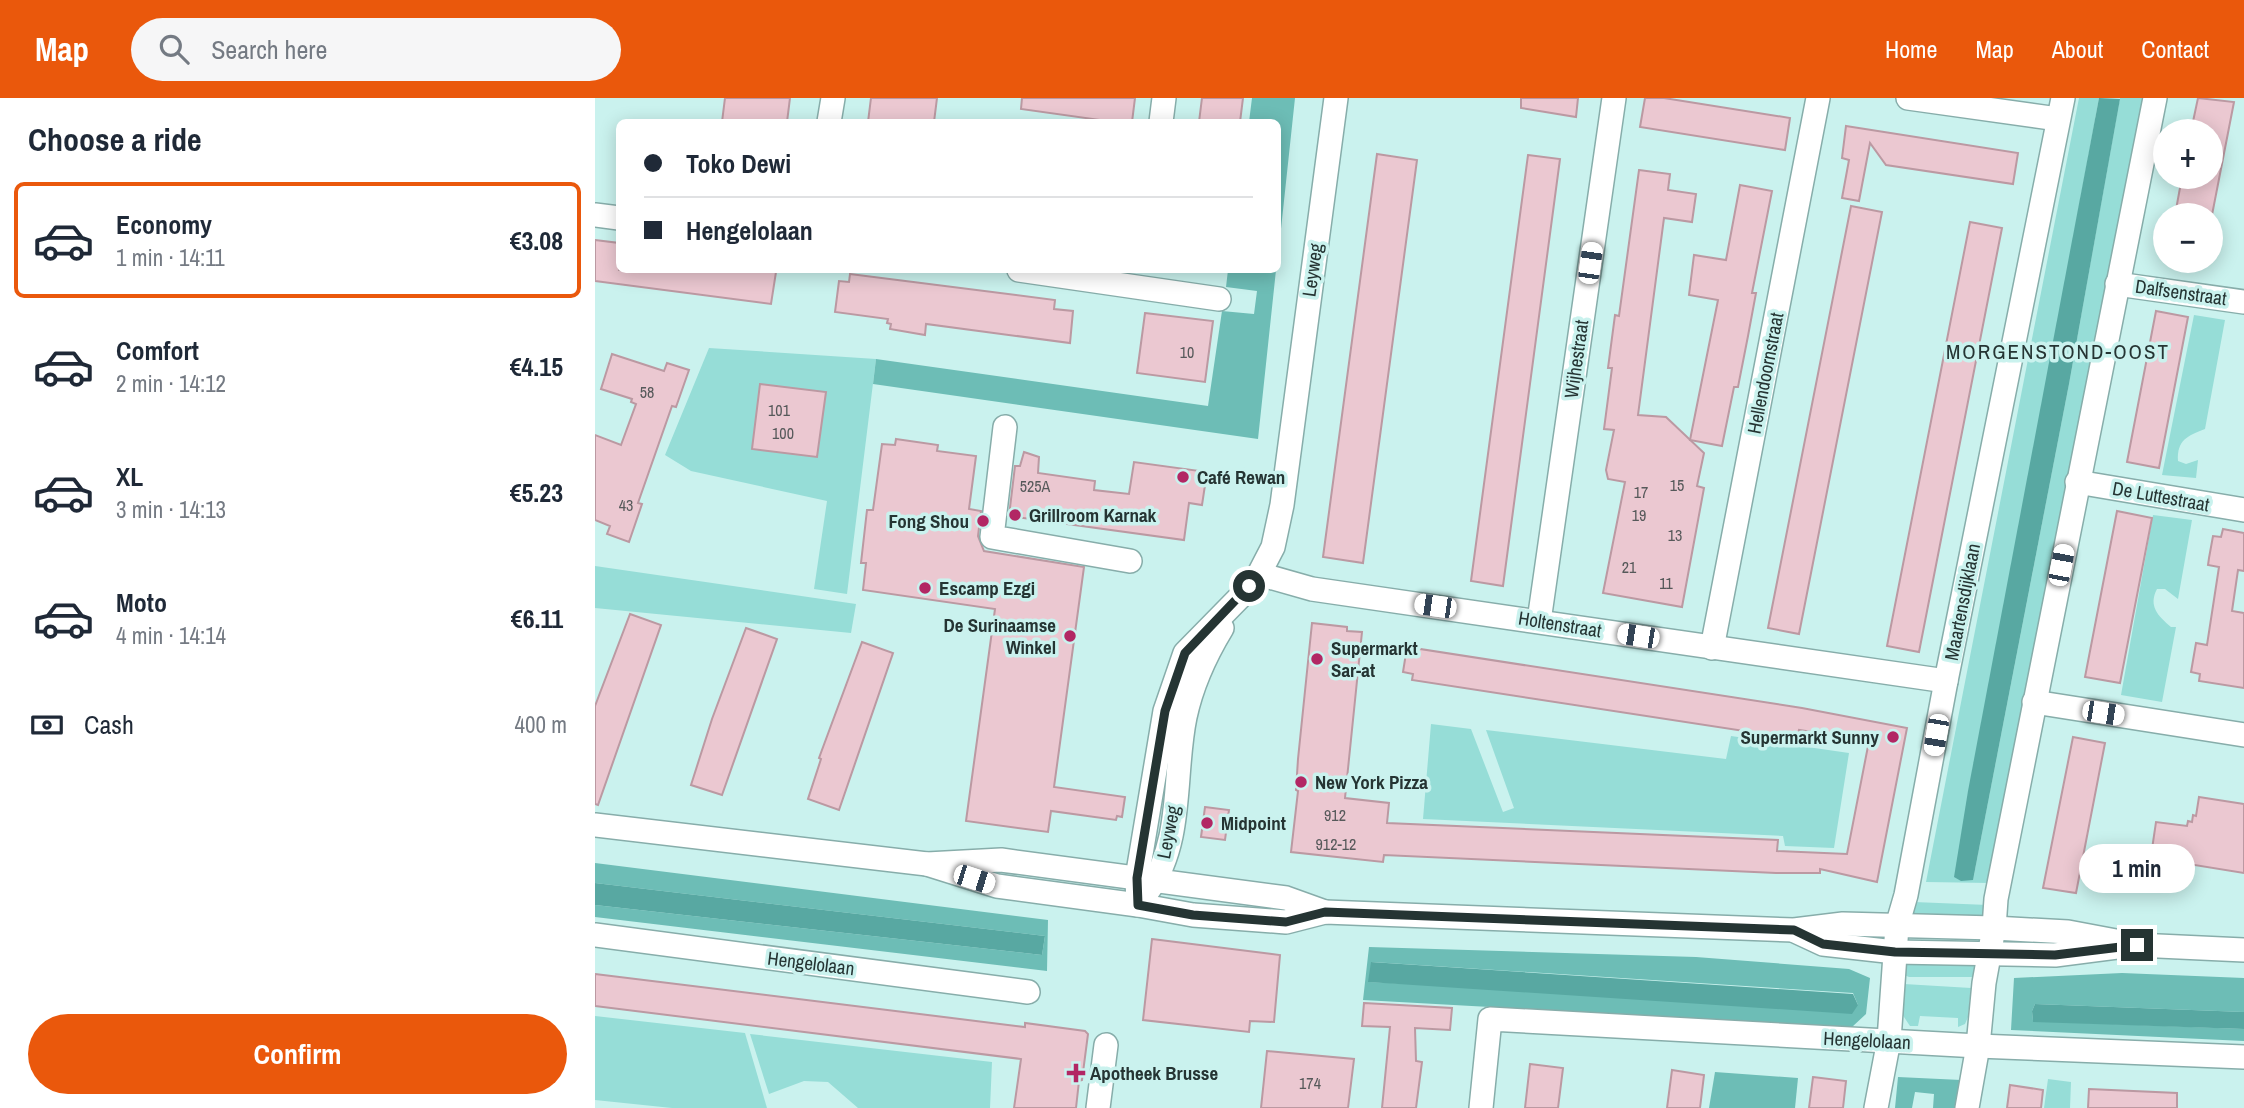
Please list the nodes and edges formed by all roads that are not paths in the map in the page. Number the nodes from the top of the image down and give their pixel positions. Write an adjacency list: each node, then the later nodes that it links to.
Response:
1 (833, 98): 9 (street)
2 (1164, 98): 10 (street)
3 (1336, 98): 22 (street, Leyweg)
4 (1613, 98): 23 (street, Wijhestraat)
5 (1818, 98): 24 (street, Hellendoornstraat)
6 (1909, 98): 8 (street)
7 (2155, 98): 15 (street)
8 (2061, 109): 25 (street, Maartensdijklaan)
9 (830, 119)
10 (1161, 119)
11 (595, 215): 12 (street)
12 (616, 218)
13 (1065, 273): 14 (street)
14 (1141, 278): 16 (street)
15 (2117, 284): 17 (street, Dalfsenstraat); 19 (street)
16 (1219, 299)
17 (2244, 302)
18 (1005, 427): 21 (street)
19 (2077, 482): 20 (street, De Luttestraat); 26 (street)
20 (2244, 510)
21 (1131, 561)
22 (1259, 574): 23 (street, Holtenstraat); 30 (street, Leyweg)
23 (1539, 621): 24 (street, Holtenstraat)
24 (1712, 648): 25 (street, Holtenstraat)
25 (1946, 681): 33 (street, Maartensdijklaan)
26 (2034, 702): 27 (street); 34 (street)
27 (2244, 735)
28 (595, 825): 29 (street)
29 (927, 864): 30 (street); 31 (street)
30 (1146, 879): 31 (street, Leyweg); 32 (street)
31 (1138, 905): 32 (street)
32 (1325, 912): 35 (street)
33 (1897, 926): 34 (street); 35 (street); 39 (street, Maartensdijklaan)
34 (1994, 928): 37 (street); 40 (street)
35 (1794, 930): 39 (street)
36 (595, 935): 41 (street, Hengelolaan)
37 (2137, 945): 38 (street); 40 (street)
38 (2244, 950)
39 (1895, 952): 40 (street); 42 (street, Maartensdijklaan)
40 (1990, 953): 44 (street)
41 (1028, 992)
42 (1889, 1041): 44 (street, Hengelolaan); 47 (street, Hengelolaan); 48 (street, Maartensdijklaan)
43 (1106, 1045): 46 (street)
44 (1978, 1046): 45 (street, Hengelolaan); 49 (street)
45 (2244, 1057)
46 (1098, 1108)
47 (1481, 1108)
48 (1876, 1108)
49 (1967, 1108)

